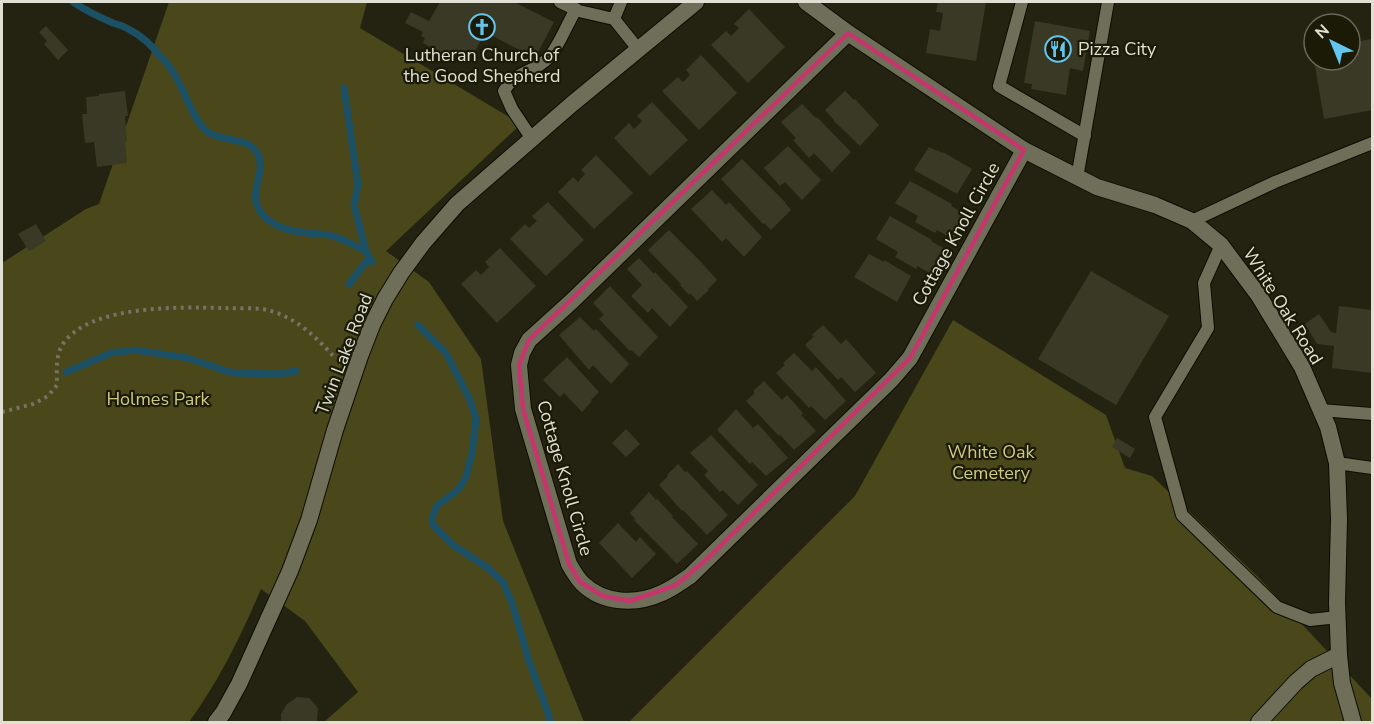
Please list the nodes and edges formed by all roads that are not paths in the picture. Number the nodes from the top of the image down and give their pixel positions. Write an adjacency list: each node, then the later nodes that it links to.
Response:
1 (560, 2): 7 (lane)
2 (621, 2): 8 (lane)
3 (696, 2): 10 (street, Twin Lake Road)
4 (806, 2): 9 (street, White Oak Road)
5 (1023, 2): 11 (lane)
6 (1108, 2): 11 (lane)
7 (576, 9): 8 (lane); 12 (lane)
8 (614, 19): 10 (lane)
9 (848, 33): 14 (street, White Oak Road); 14 (street, Cottage Knoll Circle)
10 (638, 49): 12 (street, Twin Lake Road)
11 (1085, 136): 15 (lane)
12 (532, 138): 24 (street, Twin Lake Road)
13 (1372, 143): 16 (lane)
14 (1024, 150): 15 (street, White Oak Road)
15 (1077, 178): 16 (street, White Oak Road)
16 (1192, 221): 17 (street, White Oak Road)
17 (1221, 245): 18 (street, White Oak Road); 22 (lane)
18 (1320, 410): 19 (lane); 20 (street, White Oak Road)
19 (1372, 414)
20 (1337, 463): 21 (lane); 22 (street, White Oak Road)
21 (1372, 468)
22 (1338, 617): 23 (street, White Oak Road)
23 (1339, 655): 25 (street); 26 (street, White Oak Road)
24 (216, 723)
25 (1259, 723)
26 (1353, 723)

